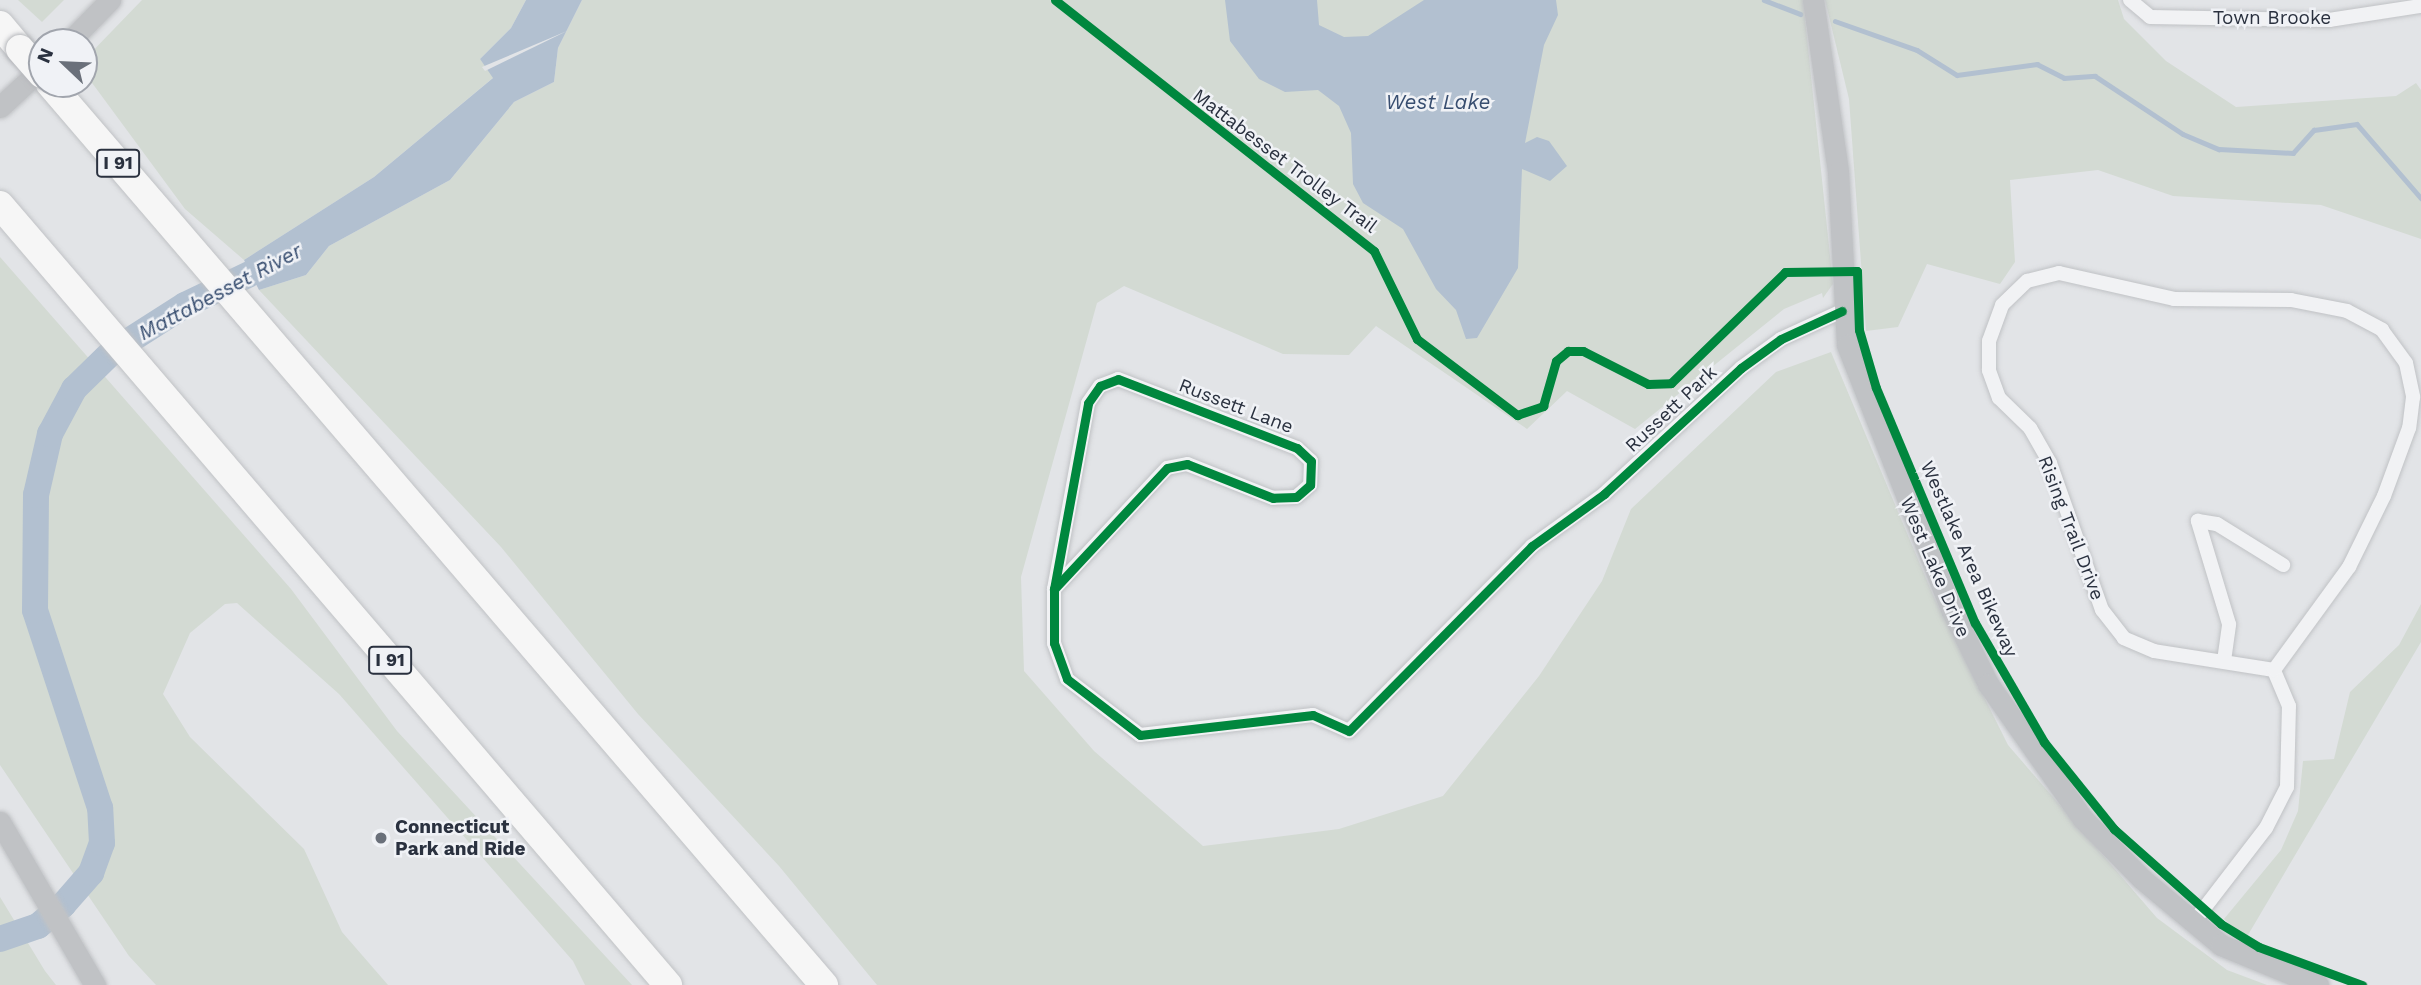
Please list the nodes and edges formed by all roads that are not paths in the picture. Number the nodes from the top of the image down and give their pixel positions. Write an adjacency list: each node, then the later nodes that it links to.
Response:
1 (110, 0): 5 (street)
2 (1813, 0): 12 (street, West Lake Drive)
3 (2130, 0): 4 (street, Town Brooke)
4 (2421, 6)
5 (83, 28)
6 (7, 33): 7 (highway, I 91, bridge)
7 (28, 58)
8 (28, 81): 10 (street)
9 (62, 98): 22 (highway, I 91)
10 (0, 107)
11 (0, 205): 21 (highway, I 91)
12 (1842, 311): 13 (street, Russett Park); 19 (street, West Lake Drive)
13 (1532, 546): 15 (street, Russett Lane)
14 (2283, 565): 16 (street)
15 (1054, 589): 15 (street, Russett Lane)
16 (2224, 661): 17 (street, Rising Trail Drive); 17 (street, Rising Trail Drive)
17 (2274, 670): 19 (street)
18 (0, 822): 20 (street)
19 (2192, 924): 23 (street, West Lake Drive)
20 (95, 985)
21 (668, 985)
22 (824, 985)
23 (2318, 985)

